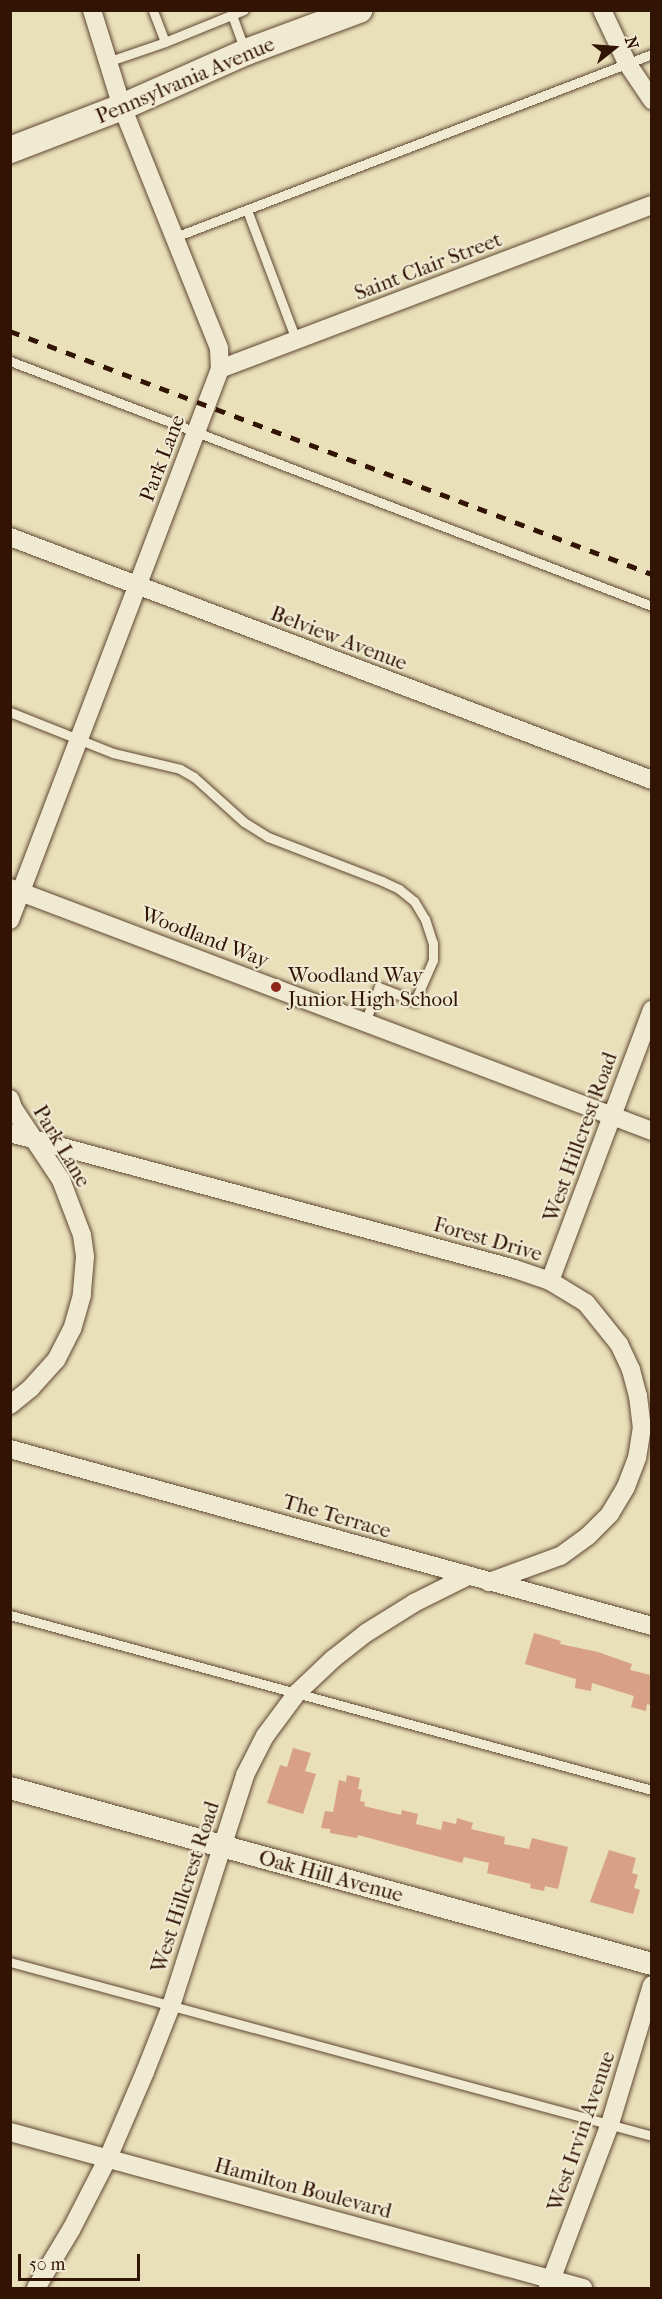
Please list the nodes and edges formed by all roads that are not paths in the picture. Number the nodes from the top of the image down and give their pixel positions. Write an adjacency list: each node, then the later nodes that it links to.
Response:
1 (92, 10): 10 (street)
2 (153, 10): 7 (lane)
3 (244, 10): 6 (lane)
4 (359, 10): 8 (main road, Pennsylvania Avenue)
5 (602, 10): 11 (street)
6 (232, 15): 7 (lane); 8 (lane)
7 (165, 42): 10 (lane)
8 (246, 52): 13 (main road, Pennsylvania Avenue)
9 (651, 54): 11 (lane)
10 (107, 62): 13 (street)
11 (627, 63): 12 (street); 16 (lane)
12 (651, 100)
13 (122, 107): 14 (main road, Pennsylvania Avenue); 17 (street)
14 (10, 150)
15 (651, 205): 18 (street, Saint Clair Street)
16 (247, 210): 17 (lane); 18 (lane)
17 (175, 237): 20 (street)
18 (296, 340): 20 (street, Saint Clair Street)
19 (10, 361): 21 (lane)
20 (220, 369): 21 (street, Park Lane)
21 (195, 430): 23 (street, Park Lane); 24 (lane)
22 (10, 537): 23 (street, Belview Avenue)
23 (138, 586): 26 (street, Park Lane); 27 (street, Belview Avenue)
24 (651, 606)
25 (10, 712): 26 (lane)
26 (79, 738): 28 (street, Park Lane); 31 (lane)
27 (651, 780)
28 (15, 890): 29 (street, Park Lane); 31 (street, Woodland Way)
29 (10, 920)
30 (651, 1010): 33 (street, West Hillcrest Road)
31 (366, 1021): 33 (street, Woodland Way)
32 (10, 1100): 36 (street, Park Lane)
33 (611, 1116): 34 (street, Woodland Way); 37 (street, West Hillcrest Road)
34 (651, 1131)
35 (10, 1133): 36 (street, Forest Drive)
36 (34, 1139): 37 (street, Forest Drive); 38 (street, Park Lane)
37 (550, 1281): 41 (street, Forest Drive)
38 (10, 1405)
39 (10, 1449): 40 (street, The Terrace)
40 (468, 1576): 41 (street, The Terrace); 44 (street, West Hillcrest Road)
41 (489, 1582): 43 (street, The Terrace)
42 (10, 1615): 44 (lane)
43 (651, 1626)
44 (297, 1693): 46 (lane); 47 (street, West Hillcrest Road)
45 (10, 1788): 47 (street, Oak Hill Avenue)
46 (651, 1790)
47 (221, 1846): 49 (street, Oak Hill Avenue); 51 (street, West Hillcrest Road)
48 (10, 1962): 51 (lane)
49 (651, 1964)
50 (651, 1985): 52 (street, West Irvin Avenue)
51 (171, 2006): 52 (lane); 55 (street, West Hillcrest Road)
52 (610, 2124): 54 (lane); 56 (street, West Irvin Avenue)
53 (10, 2132): 55 (street, Hamilton Boulevard)
54 (651, 2136)
55 (108, 2158): 56 (street, Hamilton Boulevard); 57 (street, West Hillcrest Road)
56 (550, 2284): 58 (street, Hamilton Boulevard)
57 (36, 2289)
58 (583, 2289)

